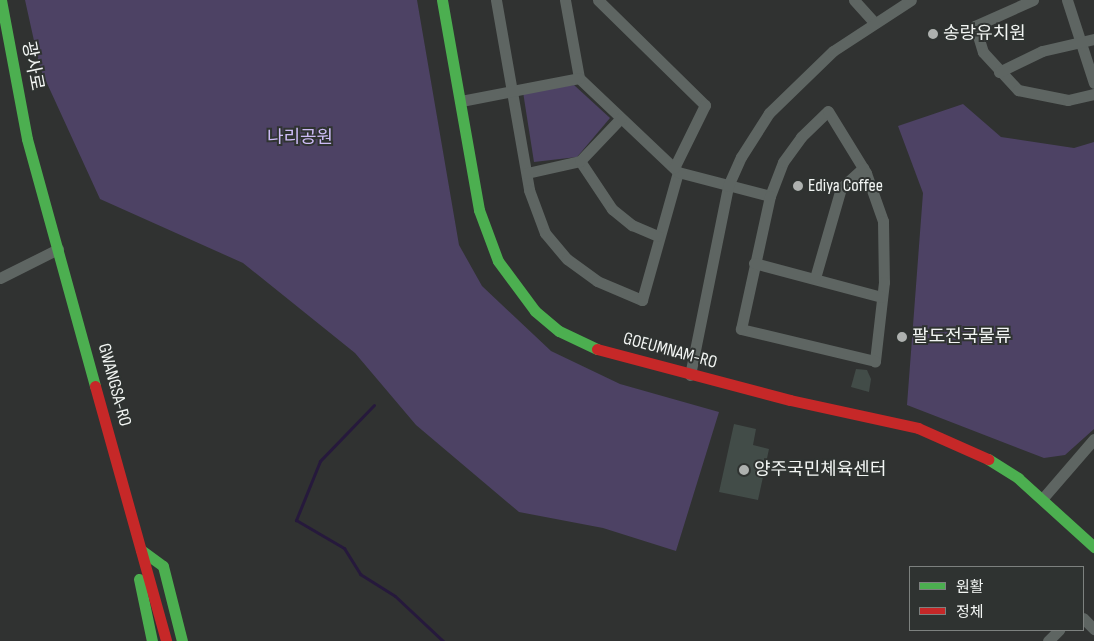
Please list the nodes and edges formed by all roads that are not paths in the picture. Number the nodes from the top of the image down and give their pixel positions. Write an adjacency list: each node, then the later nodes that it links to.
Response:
1 (1, 0): 27 (street, 광사로)
2 (442, 0): 18 (street, GOEUMNAM-RO)
3 (496, 0): 16 (street)
4 (565, 0): 14 (street)
5 (598, 0): 22 (street)
6 (854, 0): 10 (street)
7 (911, 0): 10 (street)
8 (1033, 0): 13 (street)
9 (1067, 0): 12 (street)
10 (875, 23): 24 (street)
11 (1094, 39): 12 (street)
12 (1080, 41): 13 (street); 15 (street)
13 (999, 72): 17 (street)
14 (579, 78): 16 (street); 19 (street)
15 (1094, 83)
16 (512, 91): 18 (street); 23 (street)
17 (1094, 94)
18 (461, 101): 32 (street, GOEUMNAM-RO)
19 (620, 118): 20 (street); 22 (street)
20 (580, 161): 23 (street); 26 (street)
21 (863, 168): 25 (street); 30 (street); 31 (street)
22 (676, 170): 24 (street); 26 (street)
23 (527, 173): 26 (street)
24 (728, 186): 25 (street); 32 (street)
25 (770, 196): 28 (street)
26 (658, 236)
27 (58, 249): 29 (street); 34 (street, GWANGSA-RO)
28 (754, 263): 30 (street); 31 (street)
29 (0, 278)
30 (815, 278): 31 (street)
31 (882, 297)
32 (690, 375): 35 (street, GOEUMNAM-RO)
33 (1094, 439): 35 (street)
34 (126, 496): 37 (street, GWANGSA-RO); 41 (street)
35 (1043, 498): 36 (street, GOEUMNAM-RO)
36 (1094, 547)
37 (141, 550): 42 (street, GWANGSA-RO); 43 (street)
38 (1084, 619): 39 (street)
39 (1094, 629)
40 (1058, 631): 44 (street)
41 (152, 641)
42 (166, 641)
43 (182, 641)
44 (1048, 641)

